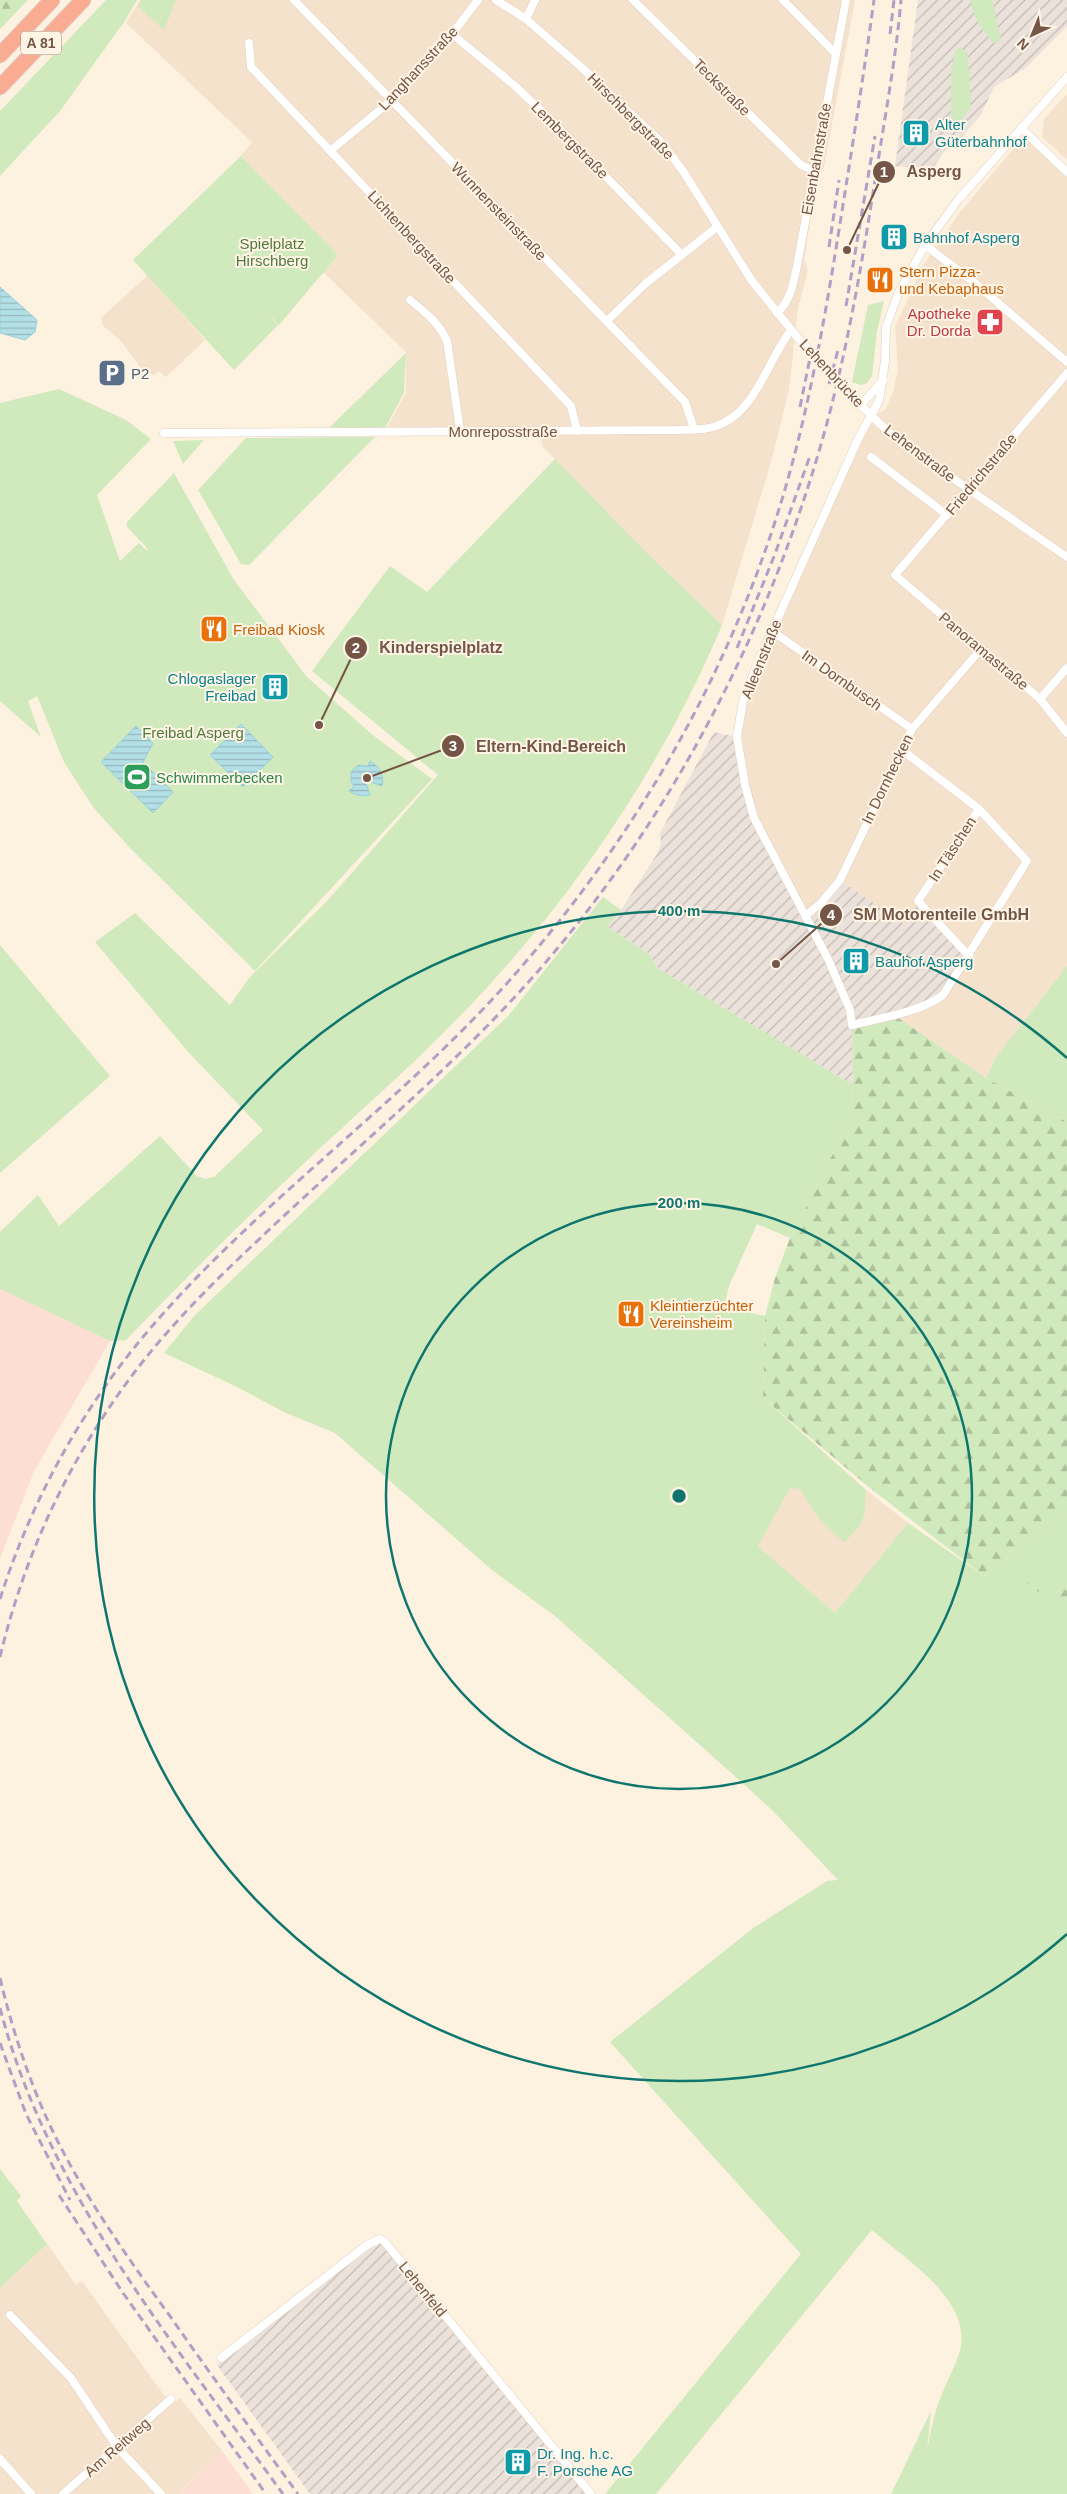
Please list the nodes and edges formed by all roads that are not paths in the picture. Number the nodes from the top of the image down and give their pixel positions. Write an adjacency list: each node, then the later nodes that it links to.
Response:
1 (52, 0): 14 (highway, A 81)
2 (83, 0): 16 (highway, A 81)
3 (294, 0): 17 (street, Wunnensteinstraße)
4 (478, 0): 11 (street, Langhansstraße)
5 (496, 0): 10 (street, Hirschbergstraße)
6 (535, 0): 10 (street)
7 (633, 0): 20 (street, Teckstraße)
8 (783, 0): 13 (street)
9 (846, 0): 13 (street, Eisenbahnstraße)
10 (526, 19): 22 (street, Hirschbergstraße)
11 (452, 34): 17 (street, Langhansstraße); 24 (street, Lembergstraße)
12 (250, 43): 19 (street, Lichtenbergstraße)
13 (836, 54): 20 (street, Eisenbahnstraße)
14 (0, 55)
15 (1067, 77): 18 (street, Alleenstraße)
16 (0, 87)
17 (392, 100): 19 (street, Langhansstraße); 27 (street, Wunnensteinstraße)
18 (1021, 128): 21 (street); 23 (street, Alleenstraße)
19 (330, 151): 36 (street, Lichtenbergstraße)
20 (814, 170): 26 (street, Eisenbahnstraße)
21 (1067, 172)
22 (717, 227): 24 (street); 26 (street, Hirschbergstraße)
23 (925, 245): 29 (street); 31 (street, Alleenstraße)
24 (680, 254): 27 (street)
25 (410, 300): 35 (street)
26 (777, 313): 28 (street, Hirschbergstraße)
27 (607, 321): 34 (street, Wunnensteinstraße)
28 (791, 330): 32 (street, Lehenbrücke, bridge); 34 (street, Monreposstraße)
29 (1067, 362)
30 (1067, 373): 39 (street, Friedrichstraße)
31 (883, 380): 32 (street); 33 (street, Alleenstraße)
32 (861, 405): 33 (street, Lehenbrücke)
33 (872, 416): 39 (street, Lehenstraße); 43 (street, Alleenstraße)
34 (694, 429): 36 (street, Monreposstraße)
35 (460, 430): 36 (street, Monreposstraße); 37 (street, Monreposstraße)
36 (577, 431)
37 (164, 433)
38 (871, 457): 40 (street)
39 (967, 489): 40 (street, Friedrichstraße); 41 (street, Lehenstraße)
40 (947, 515): 42 (street, Friedrichstraße)
41 (1067, 557)
42 (894, 575): 44 (street, Panoramastraße)
43 (772, 631): 47 (street, Im Dornbusch); 51 (street, Alleenstraße)
44 (981, 650): 46 (street, Panoramastraße); 47 (street, In Dornhecken)
45 (1067, 668): 46 (street)
46 (1040, 699): 48 (street, Panoramastraße)
47 (912, 729): 49 (street, In Dornhecken)
48 (1067, 733)
49 (902, 750): 50 (street, In Täschen); 51 (street, In Dornhecken)
50 (979, 809): 52 (street, In Täschen); 52 (street, In Täschen)
51 (805, 916): 53 (street, Alleenstraße)
52 (969, 956): 53 (street, In Täschen)
53 (852, 1025)
54 (10, 2315): 57 (street)
55 (221, 2358): 62 (street, Lehenfeld)
56 (171, 2399): 57 (street, Am Reitweg)
57 (117, 2447): 60 (street, Am Reitweg); 61 (street)
58 (0, 2459): 59 (street)
59 (31, 2494)
60 (62, 2494)
61 (161, 2494)
62 (591, 2494)

